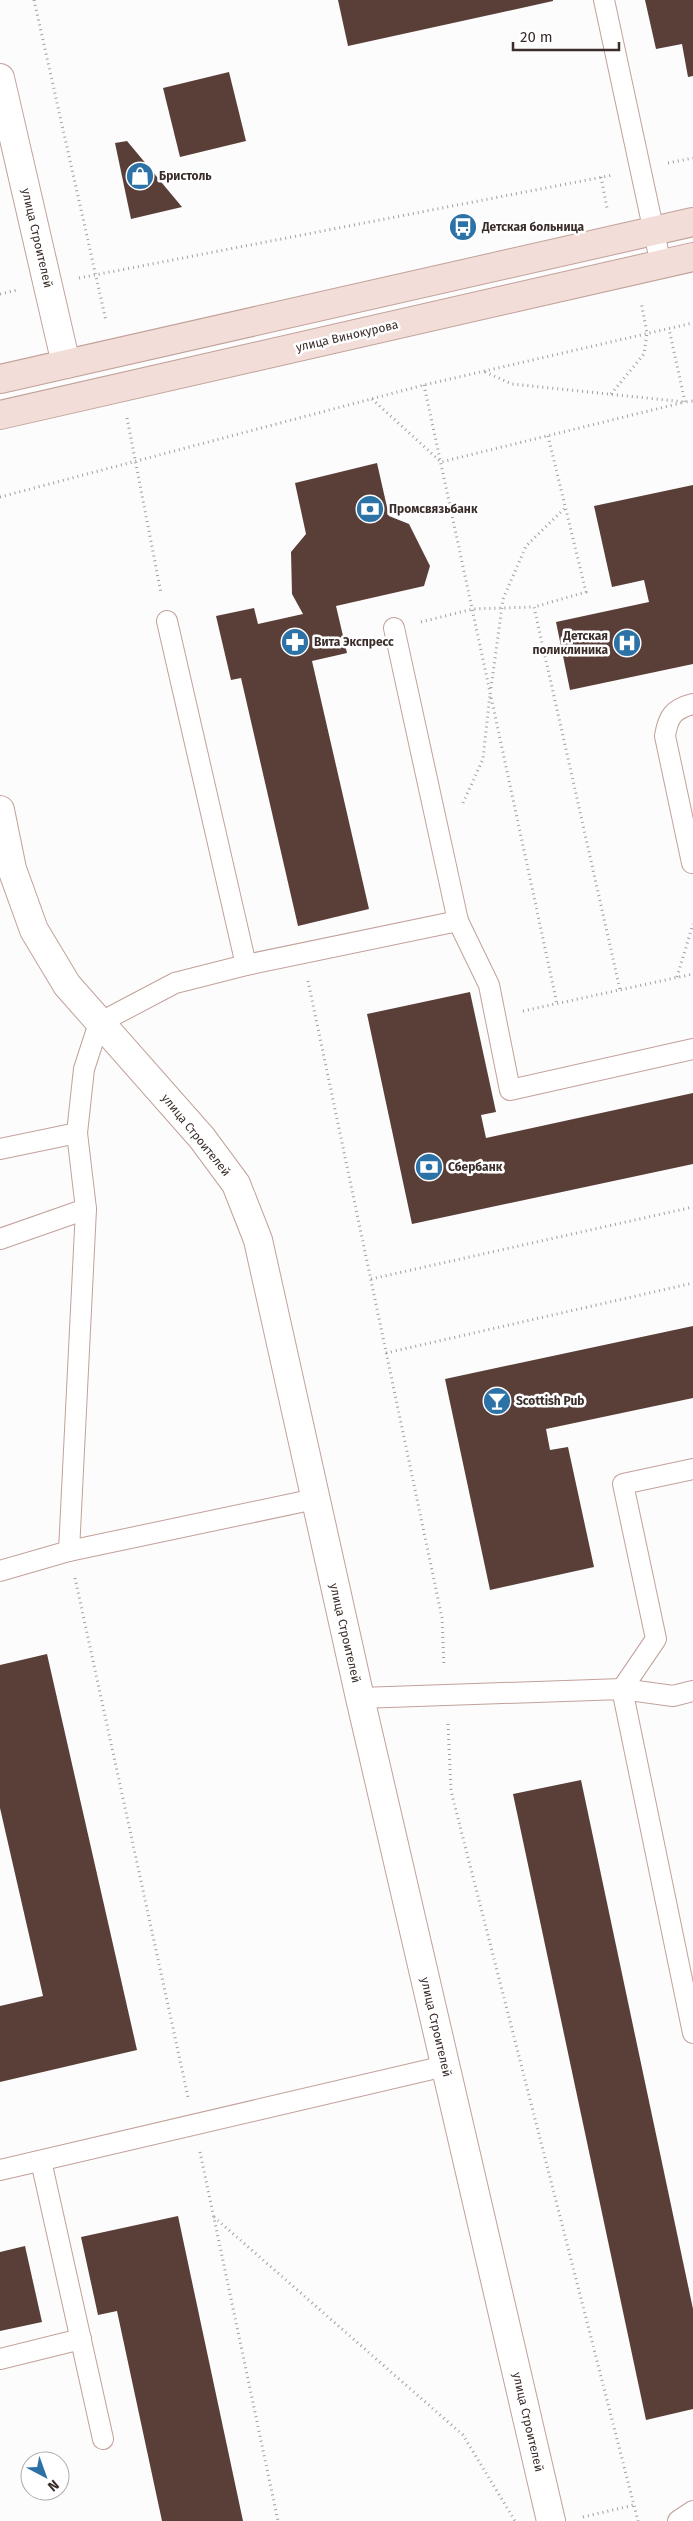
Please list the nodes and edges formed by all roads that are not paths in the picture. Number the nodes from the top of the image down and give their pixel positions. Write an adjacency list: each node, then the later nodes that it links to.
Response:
1 (604, 0): 5 (lane)
2 (0, 78): 3 (street, улица Строителей)
3 (7, 143): 8 (street, улица Строителей)
4 (693, 222): 5 (main road)
5 (653, 231): 7 (lane); 8 (main road)
6 (693, 257): 7 (main road, улица Винокурова)
7 (660, 265): 10 (main road, улица Винокурова)
8 (66, 364): 9 (main road); 10 (main road, улица Строителей)
9 (0, 379)
10 (74, 398): 11 (main road, улица Винокурова)
11 (0, 415)
12 (167, 621): 18 (lane)
13 (394, 628): 17 (lane)
14 (693, 704): 16 (lane)
15 (0, 810): 19 (street, улица Строителей)
16 (692, 864)
17 (458, 921): 18 (lane); 20 (lane)
18 (246, 965): 19 (lane)
19 (99, 1023): 21 (lane); 26 (street, улица Строителей)
20 (693, 1049)
21 (77, 1133): 22 (lane); 23 (lane)
22 (0, 1149)
23 (86, 1209): 24 (lane); 27 (lane)
24 (0, 1239)
25 (693, 1469): 29 (lane)
26 (315, 1499): 27 (lane); 31 (street, улица Строителей)
27 (68, 1551): 28 (lane)
28 (0, 1571)
29 (622, 1689): 30 (lane); 31 (lane); 32 (lane)
30 (693, 1691)
31 (360, 1698): 33 (street, улица Строителей)
32 (693, 2033)
33 (445, 2066): 34 (lane); 40 (street, улица Строителей)
34 (41, 2161): 35 (lane); 36 (lane)
35 (0, 2170)
36 (81, 2339): 37 (lane); 38 (lane)
37 (0, 2359)
38 (103, 2439)
39 (693, 2512): 41 (lane)
40 (562, 2520)
41 (678, 2521)

